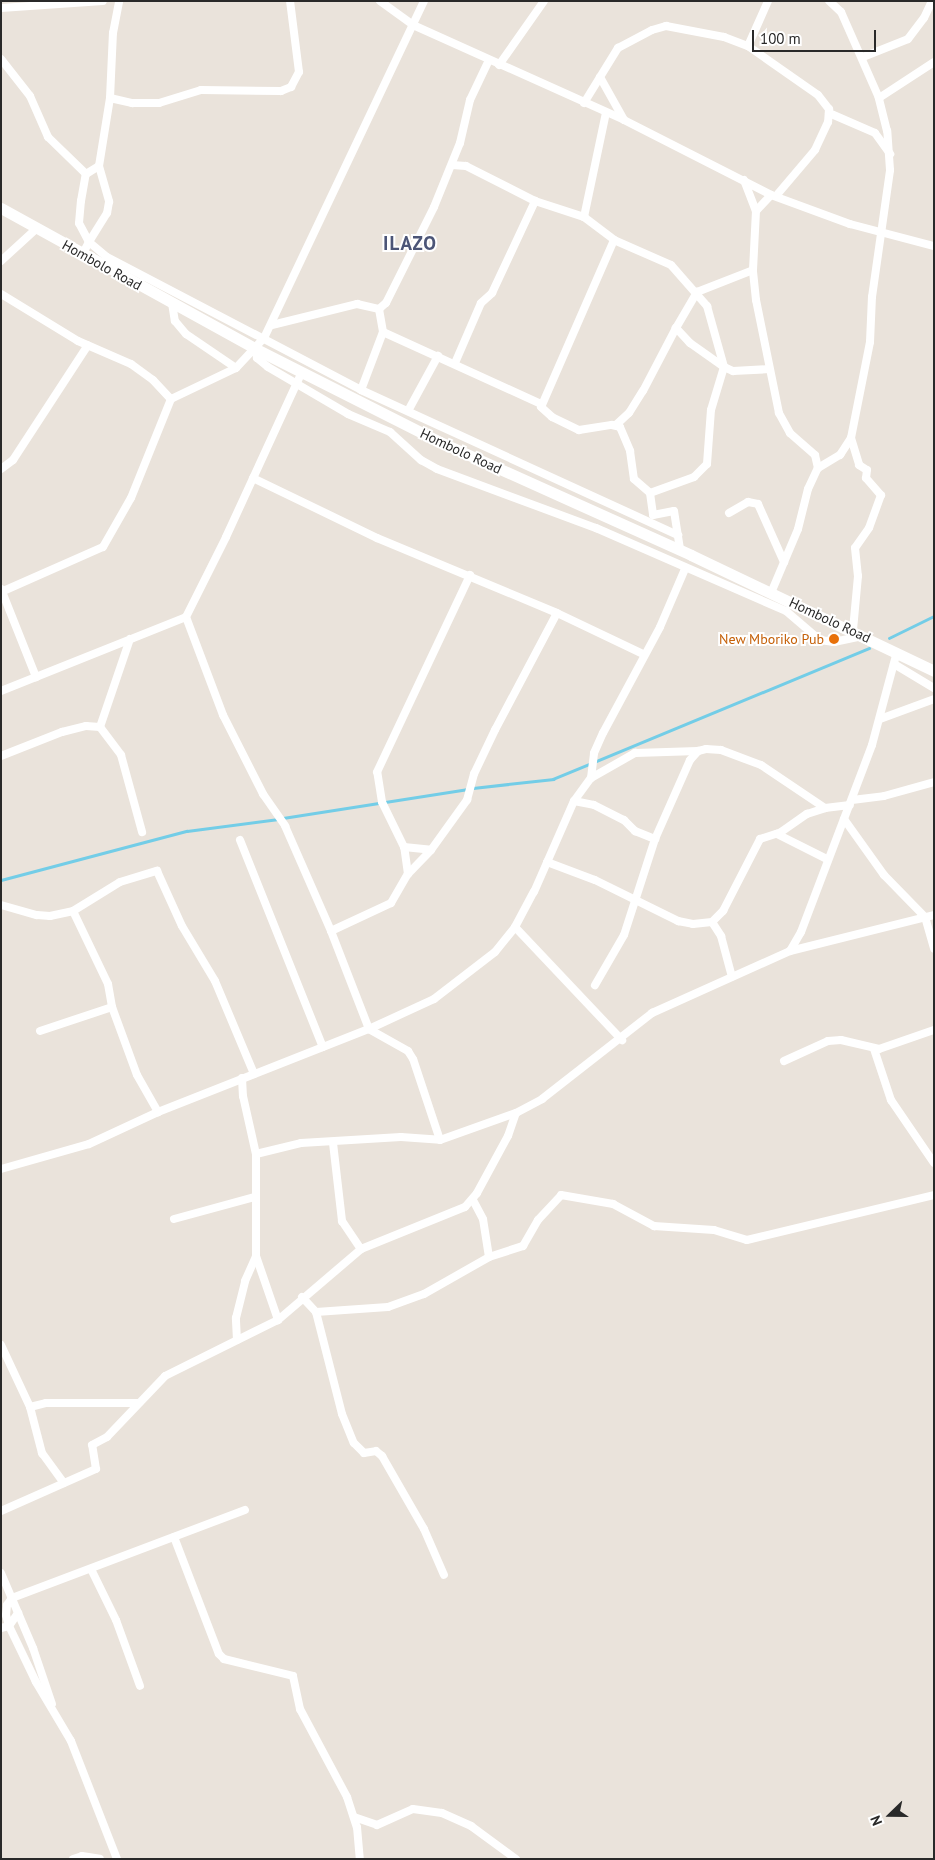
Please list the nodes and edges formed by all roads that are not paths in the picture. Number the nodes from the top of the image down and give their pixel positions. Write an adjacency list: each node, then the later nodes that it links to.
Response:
1 (103, 1): 10 (street)
2 (119, 1): 19 (street)
3 (290, 1): 19 (street)
4 (380, 1): 11 (street)
5 (424, 1): 11 (street)
6 (544, 1): 17 (street)
7 (828, 1): 13 (street)
8 (932, 1): 13 (street)
9 (767, 3): 12 (street)
10 (1, 8)
11 (413, 25): 15 (street); 47 (street)
12 (748, 46): 18 (street); 23 (street)
13 (862, 57): 20 (street)
14 (1, 59): 28 (street)
15 (489, 60): 17 (street); 26 (street)
16 (934, 62): 20 (street)
17 (499, 65): 21 (street)
18 (600, 77): 21 (street); 24 (street)
19 (110, 98): 27 (street)
20 (878, 98): 25 (street)
21 (584, 103): 22 (street)
22 (606, 113): 24 (street); 34 (street)
23 (829, 113): 25 (street); 30 (street)
24 (624, 120): 29 (street)
25 (890, 155): 36 (street)
26 (452, 165): 31 (street); 46 (street)
27 (99, 166): 28 (street); 38 (street)
28 (86, 174): 38 (street)
29 (744, 180): 30 (street); 33 (street)
30 (773, 196): 33 (street); 36 (street)
31 (535, 201): 34 (street); 54 (street)
32 (1, 208): 35 (street, Hombolo Road)
33 (756, 211): 42 (street)
34 (584, 217): 37 (street)
35 (36, 229): 40 (street, Hombolo Road); 41 (street)
36 (881, 232): 39 (street); 66 (street)
37 (614, 240): 43 (street); 62 (street)
38 (89, 242): 40 (street); 50 (street)
39 (934, 246)
40 (82, 255): 45 (street, Hombolo Road)
41 (1, 261)
42 (753, 270): 43 (street); 57 (street)
43 (697, 292): 48 (street); 55 (street)
44 (1, 294): 51 (street)
45 (172, 303): 52 (street, Hombolo Road); 56 (street)
46 (379, 309): 47 (street); 49 (street)
47 (272, 325): 50 (street)
48 (676, 328): 55 (street); 65 (street)
49 (383, 332): 53 (street); 60 (street)
50 (264, 338): 52 (street); 60 (street)
51 (88, 346): 61 (street); 68 (street)
52 (256, 349): 56 (street); 58 (street, Hombolo Road); 59 (street)
53 (438, 356): 54 (street); 63 (street)
54 (455, 363): 62 (street)
55 (724, 367): 57 (street); 70 (street)
56 (236, 368): 61 (street)
57 (769, 369): 67 (street)
58 (302, 372): 59 (street); 60 (street, Hombolo Road)
59 (296, 384): 64 (street); 69 (street)
60 (358, 395): 63 (street); 64 (street); 73 (street, Hombolo Road)
61 (171, 399): 77 (street)
62 (541, 404): 65 (street)
63 (408, 411): 72 (street)
64 (348, 414): 75 (street)
65 (617, 424): 70 (street)
66 (851, 438): 67 (street); 81 (street)
67 (818, 468): 74 (street)
68 (1, 469)
69 (253, 478): 76 (street); 80 (street)
70 (650, 493): 72 (street)
71 (729, 512): 74 (street)
72 (678, 535): 73 (street)
73 (680, 550): 78 (street, Hombolo Road)
74 (784, 562): 78 (street)
75 (685, 569): 82 (street); 85 (street)
76 (470, 576): 79 (street); 106 (street)
77 (2, 591): 88 (street)
78 (771, 593): 81 (street, Hombolo Road)
79 (557, 613): 85 (street); 107 (street)
80 (186, 616): 83 (street); 119 (street)
81 (853, 630): 82 (street, Hombolo Road)
82 (864, 636): 84 (street, Hombolo Road)
83 (130, 639): 88 (street); 93 (street)
84 (897, 652): 86 (street); 87 (street, Hombolo Road)
85 (643, 654): 96 (street)
86 (894, 664): 89 (street); 92 (street)
87 (934, 671)
88 (36, 677): 90 (street)
89 (934, 688)
90 (1, 691)
91 (934, 699): 92 (street)
92 (880, 719): 99 (street)
93 (100, 727): 95 (street); 102 (street)
94 (698, 750): 96 (street); 100 (street); 104 (street)
95 (1, 756)
96 (591, 778): 98 (street)
97 (934, 782): 99 (street)
98 (574, 801): 104 (street); 109 (street)
99 (851, 802): 100 (street); 101 (street)
100 (825, 808): 103 (street)
101 (844, 819): 108 (street); 115 (street)
102 (142, 832)
103 (777, 834): 108 (street); 116 (street)
104 (655, 839): 111 (street)
105 (240, 840): 129 (street)
106 (404, 847): 107 (street); 110 (street)
107 (430, 850): 110 (street)
108 (827, 859): 121 (street)
109 (547, 862): 111 (street); 117 (street)
110 (408, 874): 119 (street)
111 (634, 898): 116 (street); 123 (street)
112 (1, 905): 113 (street)
113 (73, 910): 124 (street); 132 (street)
114 (934, 915): 115 (street)
115 (925, 917): 118 (street); 121 (street)
116 (712, 922): 122 (street)
117 (515, 927): 125 (street); 128 (street)
118 (931, 928): 120 (street)
119 (331, 931): 125 (street)
120 (934, 949)
121 (790, 950): 122 (street)
122 (732, 977): 128 (street)
123 (595, 984)
124 (112, 1007): 127 (street); 134 (street)
125 (369, 1029): 129 (street); 136 (street)
126 (934, 1030): 130 (street)
127 (40, 1031)
128 (622, 1040): 135 (street)
129 (323, 1047): 132 (street)
130 (874, 1050): 131 (street); 139 (street)
131 (784, 1061)
132 (254, 1074): 133 (street)
133 (242, 1078): 134 (street); 138 (street)
134 (158, 1112): 140 (street)
135 (516, 1113): 136 (street); 143 (street)
136 (440, 1140): 137 (street)
137 (332, 1143): 138 (street); 145 (street)
138 (256, 1154): 142 (street)
139 (934, 1163)
140 (1, 1169)
141 (934, 1195): 147 (street)
142 (255, 1197): 144 (street); 146 (street)
143 (473, 1200): 145 (street); 147 (street)
144 (174, 1219)
145 (362, 1249): 148 (street)
146 (256, 1256): 150 (street); 151 (street)
147 (489, 1257): 149 (street)
148 (302, 1297): 149 (street); 150 (street)
149 (316, 1312): 161 (street)
150 (278, 1320): 151 (street)
151 (237, 1340): 153 (street)
152 (1, 1345): 154 (street)
153 (138, 1403): 154 (street); 155 (street)
154 (30, 1407): 155 (street)
155 (64, 1483): 157 (street)
156 (245, 1510): 158 (street)
157 (1, 1511)
158 (174, 1537): 159 (street); 167 (street)
159 (91, 1569): 162 (street); 165 (street)
160 (1, 1573): 162 (street)
161 (444, 1575)
162 (12, 1598): 163 (street); 164 (street)
163 (18, 1613): 164 (street); 166 (street)
164 (5, 1627): 166 (street)
165 (140, 1686)
166 (55, 1713): 170 (street)
167 (354, 1818): 171 (street); 172 (street)
168 (73, 1859): 169 (street)
169 (100, 1859)
170 (117, 1859)
171 (360, 1859)
172 (516, 1859)

